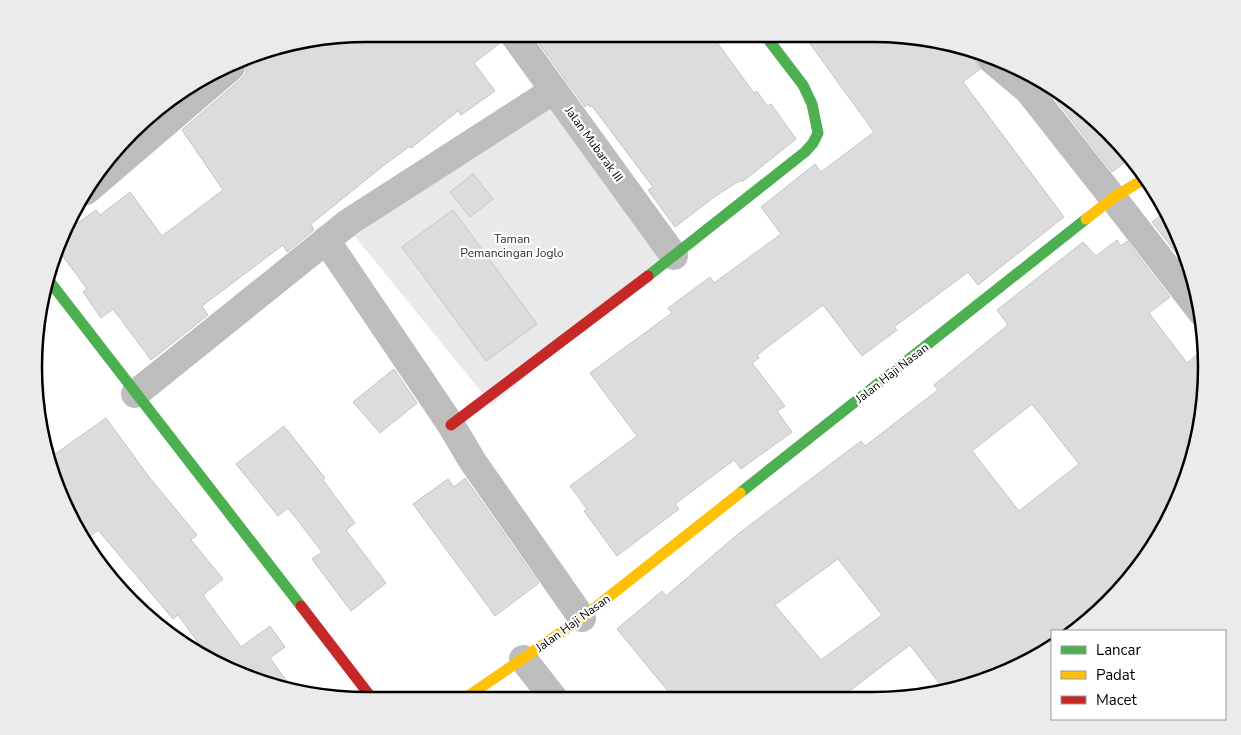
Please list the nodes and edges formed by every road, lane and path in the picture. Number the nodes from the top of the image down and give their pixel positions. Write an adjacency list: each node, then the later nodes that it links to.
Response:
1 (519, 42): 5 (street, Jalan Mubarak III)
2 (770, 42): 10 (street)
3 (1007, 71): 8 (street)
4 (215, 81): 6 (street)
5 (554, 90): 9 (street); 10 (street, Jalan Mubarak III)
6 (109, 171)
7 (1140, 182): 8 (street, Jalan Haji Nasan)
8 (1114, 198): 12 (street); 15 (street, Jalan Haji Nasan)
9 (326, 240): 13 (street); 14 (street)
10 (674, 256): 14 (street)
11 (53, 287): 13 (street)
12 (1191, 298)
13 (135, 394): 17 (street)
14 (451, 425): 15 (street)
15 (582, 618): 16 (street, Jalan Haji Nasan)
16 (523, 659): 18 (street, Jalan Haji Nasan); 19 (street)
17 (368, 692)
18 (473, 692)
19 (550, 692)

